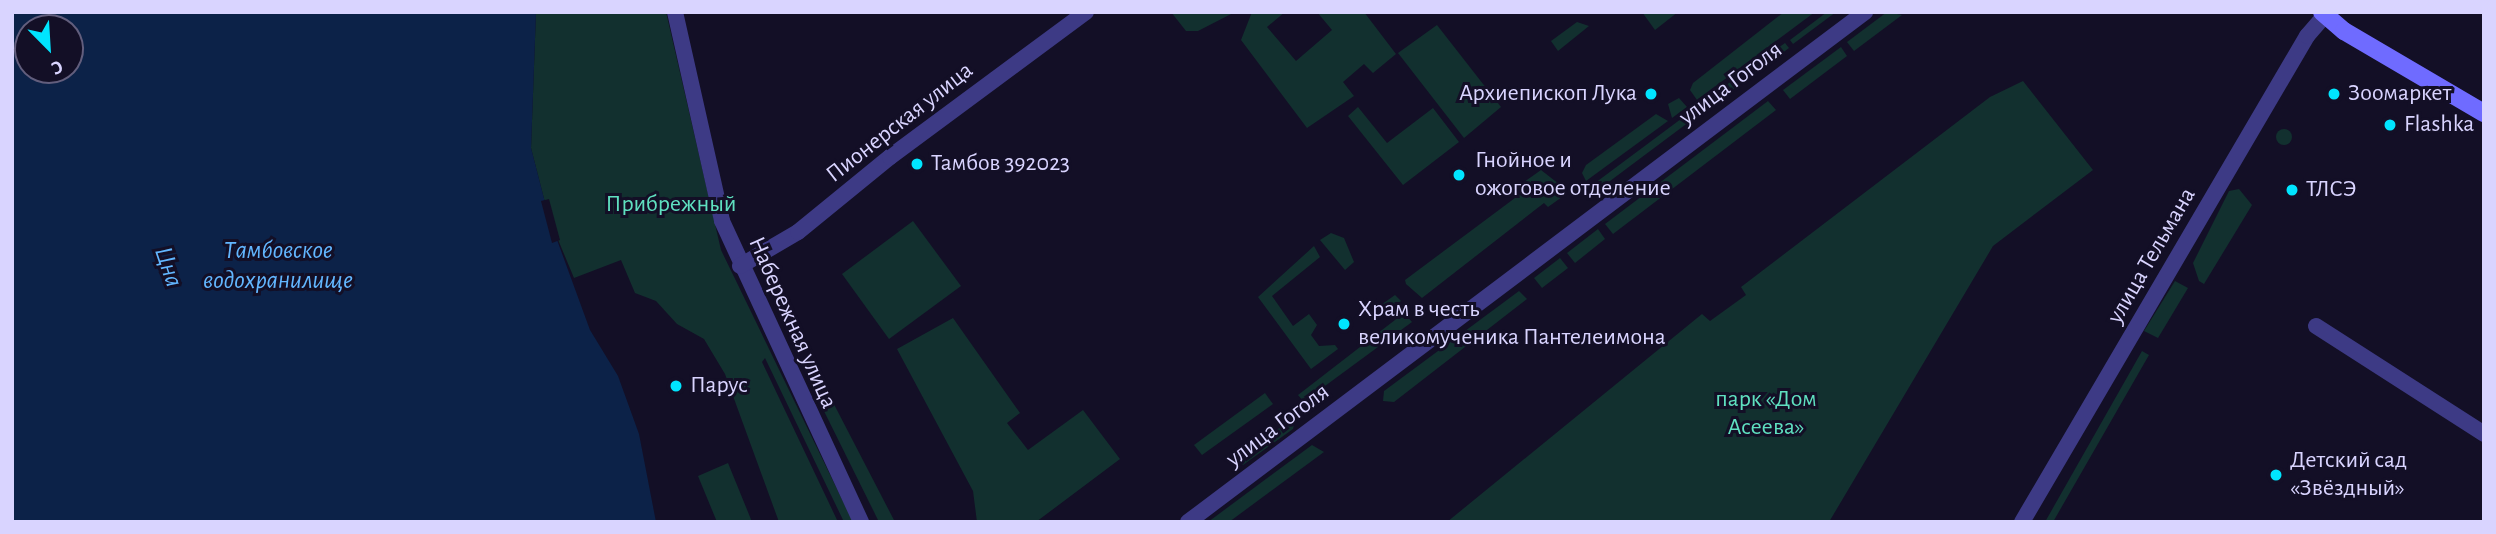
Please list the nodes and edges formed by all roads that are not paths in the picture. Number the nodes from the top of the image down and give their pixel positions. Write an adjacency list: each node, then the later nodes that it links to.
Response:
1 (675, 12): 7 (street, Набережная улица)
2 (1086, 12): 5 (street, Пионерская улица)
3 (1865, 12): 11 (street, улица Гоголя)
4 (2323, 14): 6 (main road); 12 (street, улица Тельмана)
5 (1065, 19): 7 (street, Пионерская улица)
6 (2484, 113)
7 (740, 266): 10 (street, Набережная улица)
8 (2316, 327): 9 (street)
9 (2484, 434)
10 (861, 522)
11 (1188, 522)
12 (2022, 522)

